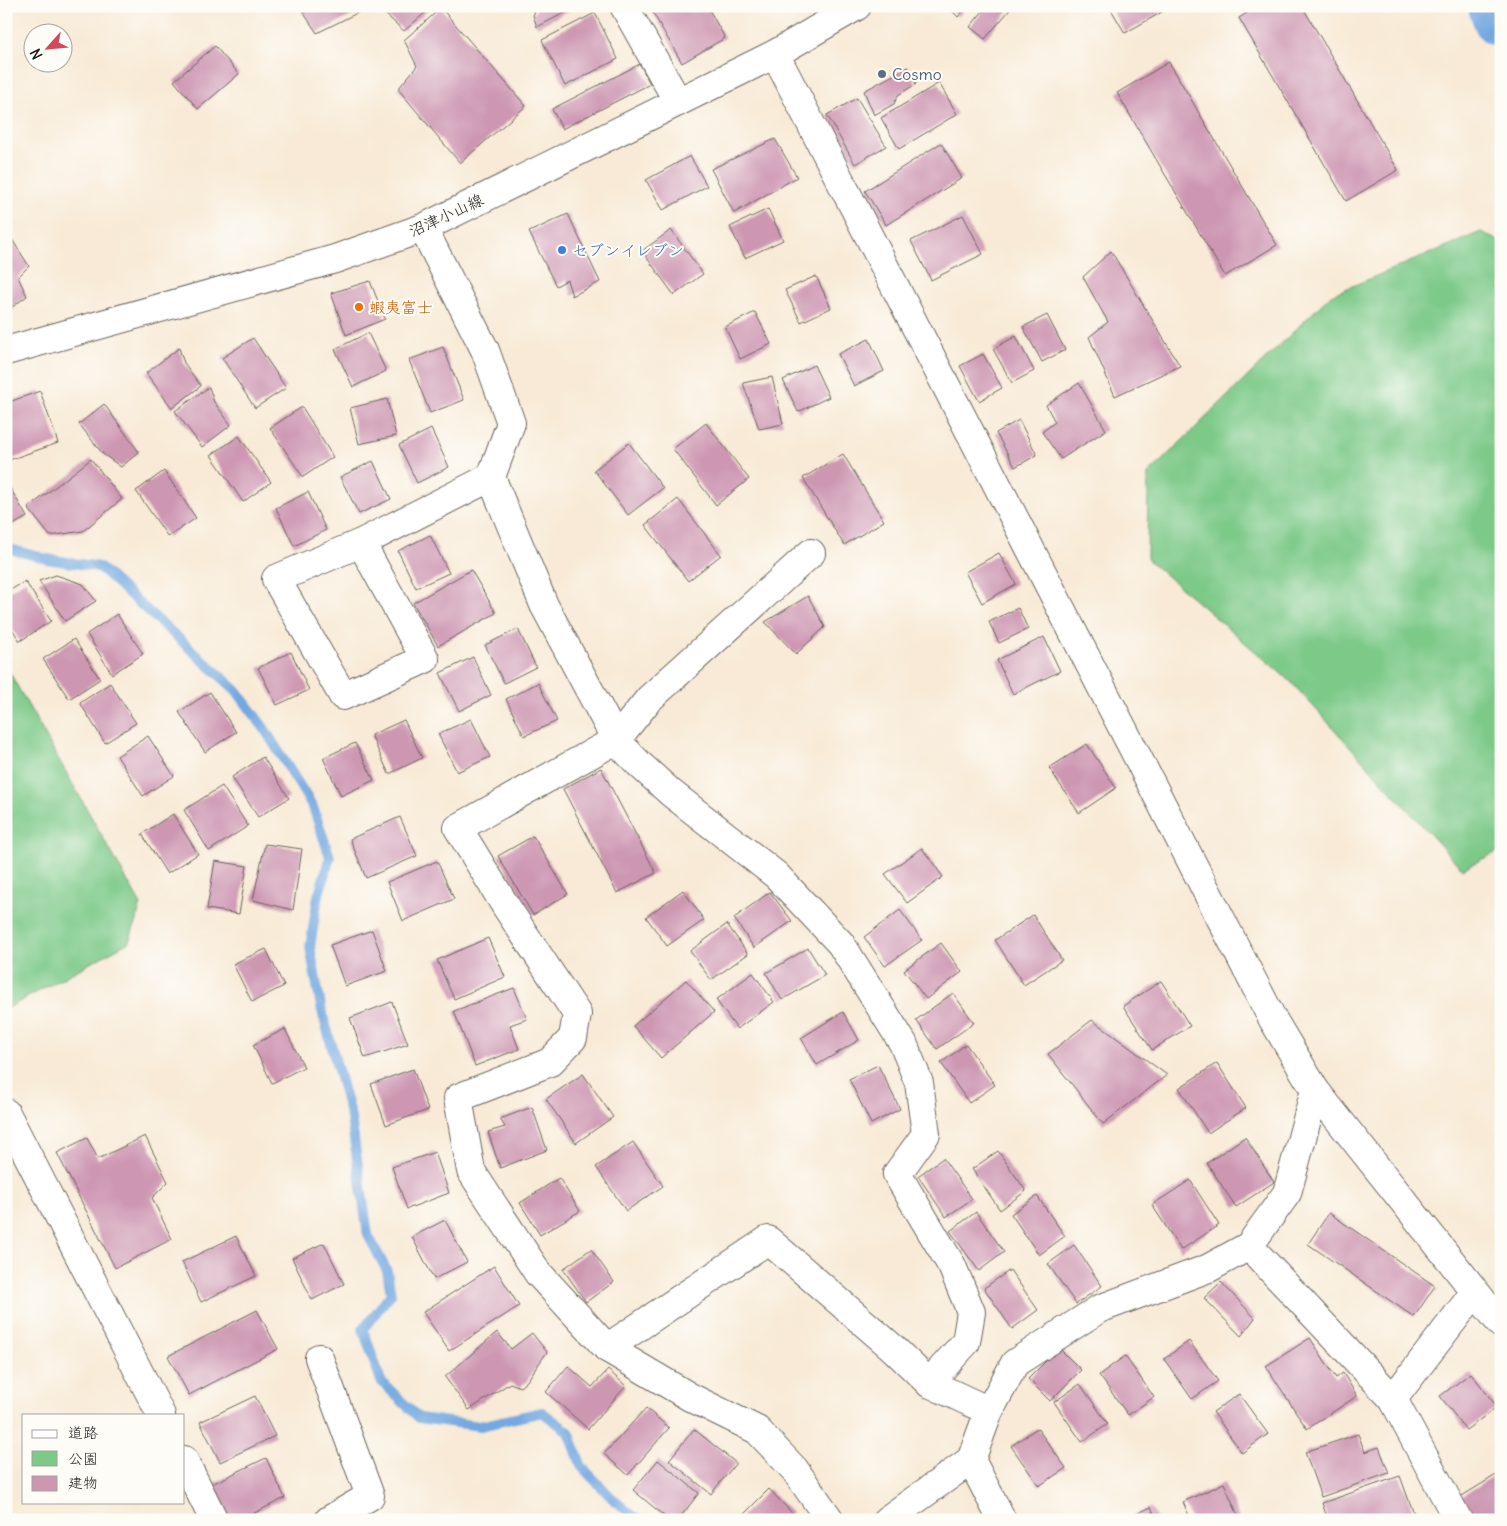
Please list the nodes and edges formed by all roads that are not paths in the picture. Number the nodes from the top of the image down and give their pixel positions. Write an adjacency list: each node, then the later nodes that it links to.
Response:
1 (624, 6): 4 (street)
2 (857, 6): 3 (street, 沼津小山線)
3 (775, 54): 4 (street, 沼津小山線); 11 (street)
4 (678, 102): 5 (street, 沼津小山線)
5 (423, 228): 6 (street, 沼津小山線); 7 (street)
6 (6, 351)
7 (491, 477): 8 (street); 10 (street)
8 (361, 543): 8 (street)
9 (811, 552): 10 (street)
10 (616, 740): 16 (street); 18 (street)
11 (1315, 1090): 13 (street); 14 (street)
12 (6, 1113): 21 (street)
13 (1249, 1246): 19 (street); 20 (street)
14 (1475, 1292): 15 (street); 19 (street)
15 (1501, 1324)
16 (607, 1348): 18 (street); 26 (street)
17 (319, 1358): 25 (street)
18 (928, 1382): 20 (street)
19 (1393, 1399): 29 (street)
20 (989, 1411): 22 (street)
21 (160, 1414)
22 (971, 1460): 27 (street); 28 (street)
23 (185, 1462): 24 (street)
24 (214, 1520)
25 (329, 1520)
26 (830, 1520)
27 (888, 1520)
28 (1002, 1520)
29 (1458, 1520)

